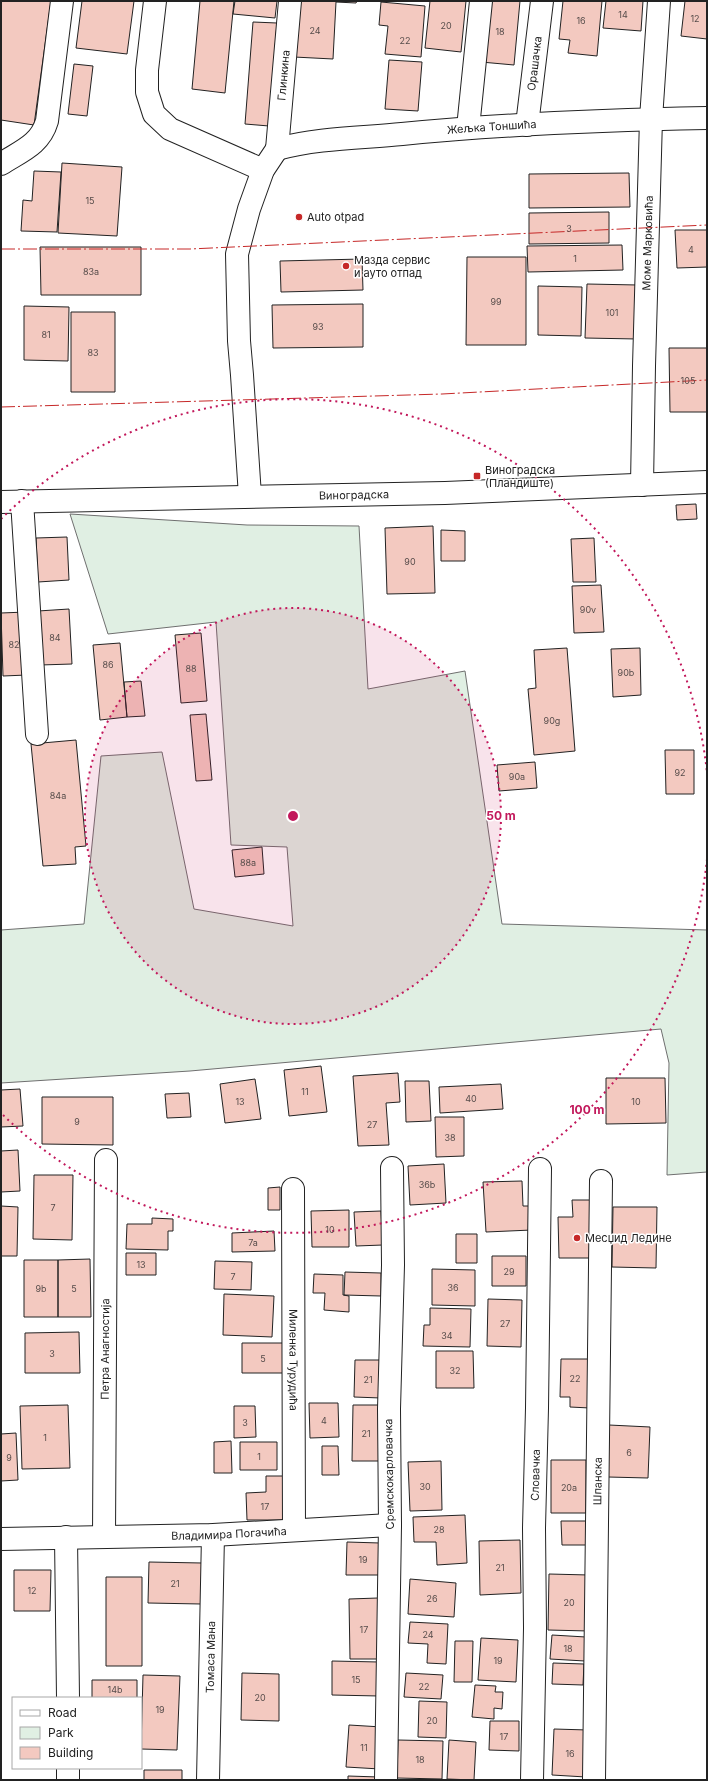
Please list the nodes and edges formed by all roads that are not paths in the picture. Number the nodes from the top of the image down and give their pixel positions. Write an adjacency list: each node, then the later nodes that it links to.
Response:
1 (62, 1): 12 (street)
2 (155, 1): 13 (street)
3 (290, 1): 11 (street, Глинкина)
4 (481, 1): 10 (street)
5 (542, 1): 9 (street, Орашачка)
6 (660, 1): 8 (street, Моме Марковића)
7 (707, 118): 8 (street, Жељка Тоншића)
8 (651, 119): 9 (street, Жељка Тоншића); 15 (street, Моме Марковића)
9 (527, 125): 10 (street, Жељка Тоншића)
10 (468, 128): 11 (street, Жељка Тоншића)
11 (277, 149): 13 (street)
12 (1, 164)
13 (264, 170): 16 (street)
14 (707, 482): 15 (street, Виноградска)
15 (642, 485): 16 (street, Виноградска)
16 (250, 496): 17 (street, Виноградска)
17 (12, 502): 18 (street)
18 (37, 734)
19 (106, 1160): 28 (street, Петра Анагностија)
20 (392, 1168): 24 (street, Сремскокарловачка)
21 (540, 1169): 35 (street, Словачка)
22 (601, 1181): 36 (street, Шпанска)
23 (294, 1189): 25 (street, Миленка Турудића)
24 (390, 1525): 25 (street, Владимира Погачића); 34 (street, Сремскокарловачка)
25 (294, 1530): 26 (street, Владимира Погачића)
26 (213, 1535): 28 (street, Владимира Погачића); 33 (street, Томаса Мана)
27 (66, 1537): 28 (street, Владимира Погачића); 29 (street, Владимира Погачића); 30 (street)
28 (104, 1537)
29 (1, 1539)
30 (68, 1697)
31 (68, 1769): 32 (street)
32 (68, 1780)
33 (208, 1780)
34 (386, 1780)
35 (532, 1780)
36 (594, 1780)

